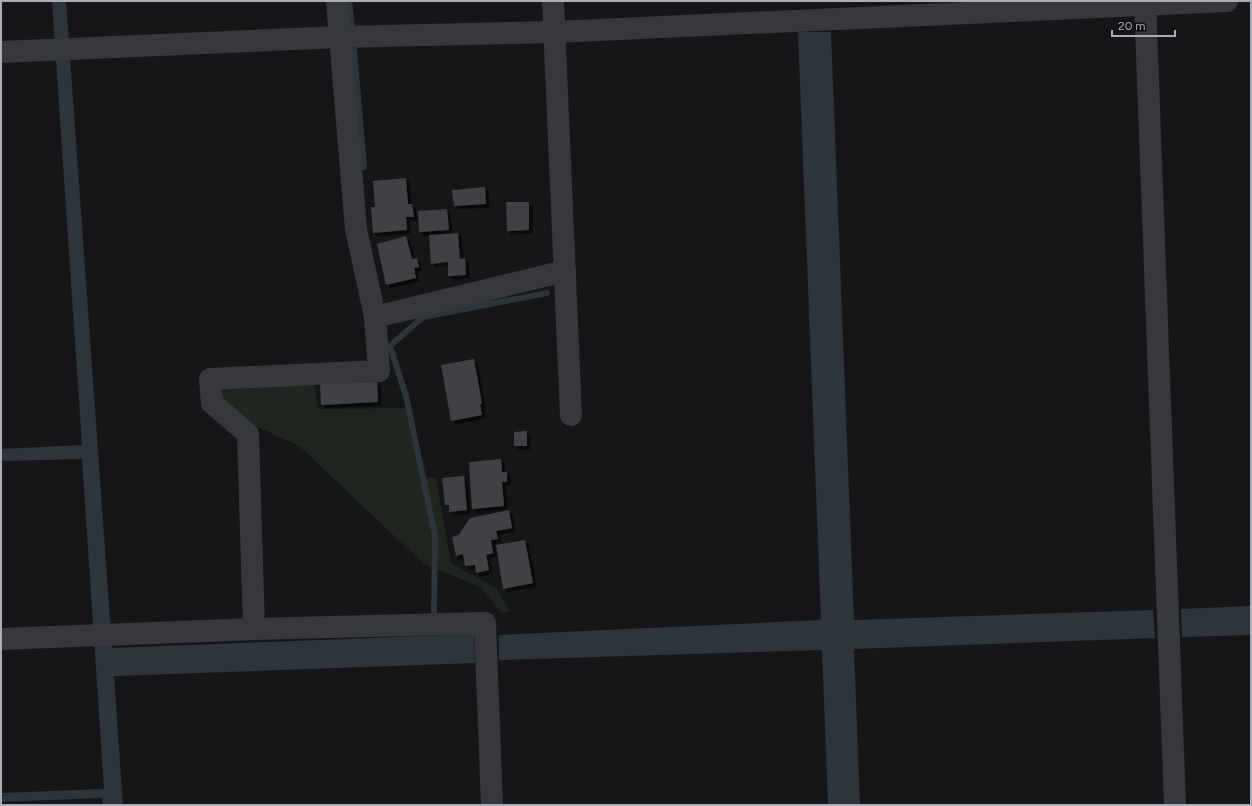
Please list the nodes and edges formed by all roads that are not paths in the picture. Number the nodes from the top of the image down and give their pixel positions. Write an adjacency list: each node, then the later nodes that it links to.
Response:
1 (337, 1): 6 (street)
2 (553, 1): 5 (street)
3 (1227, 1): 4 (street)
4 (1145, 3): 5 (street); 14 (street)
5 (555, 32): 6 (street); 8 (street)
6 (340, 37): 7 (street); 9 (street)
7 (1, 52)
8 (565, 271): 9 (street); 10 (street)
9 (375, 316): 11 (street)
10 (571, 415)
11 (254, 629): 12 (street); 13 (street)
12 (1, 639)
13 (492, 805)
14 (1176, 805)

